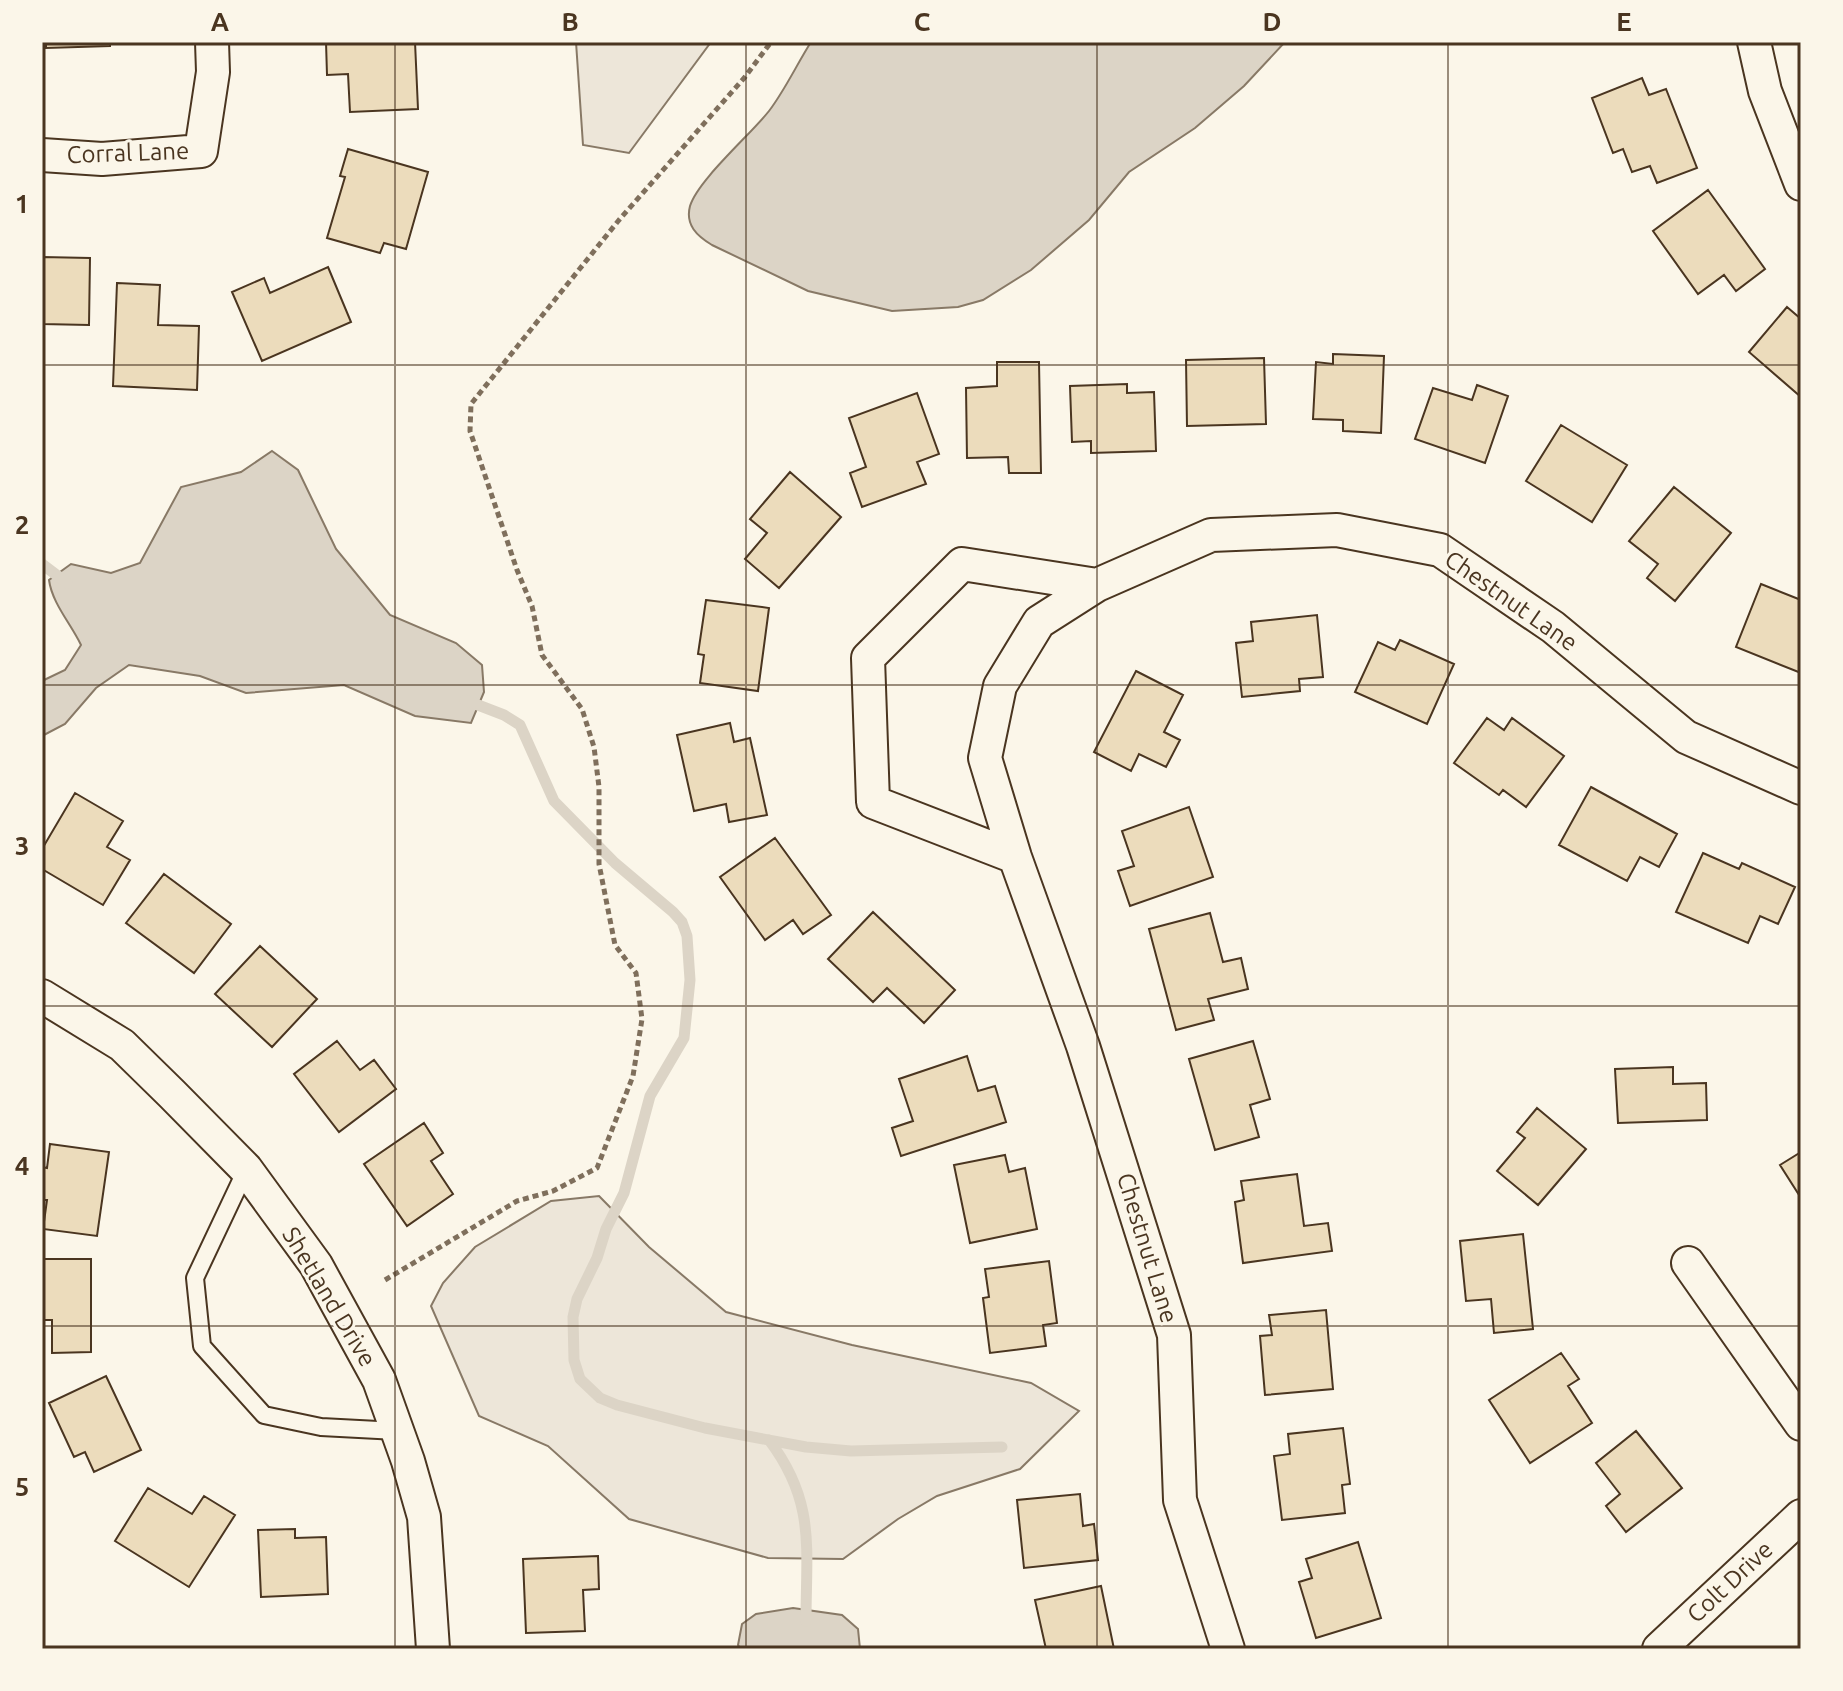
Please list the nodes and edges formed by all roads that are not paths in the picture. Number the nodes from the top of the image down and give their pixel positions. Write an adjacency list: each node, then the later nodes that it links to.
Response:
1 (212, 42): 3 (street, Corral Lane)
2 (1754, 42): 4 (street)
3 (42, 155)
4 (1801, 184)
5 (1097, 585): 6 (street, Chestnut Lane); 7 (street, Chestnut Lane); 7 (street)
6 (1801, 788)
7 (1015, 857): 15 (street, Chestnut Lane)
8 (42, 996): 9 (street, Shetland Drive)
9 (246, 1170): 12 (street, Shetland Drive); 12 (lane)
10 (1688, 1263): 11 (street)
11 (1801, 1424)
12 (397, 1431): 14 (street, Shetland Drive)
13 (1801, 1516): 16 (street, Colt Drive)
14 (433, 1649)
15 (1228, 1649)
16 (1659, 1649)

